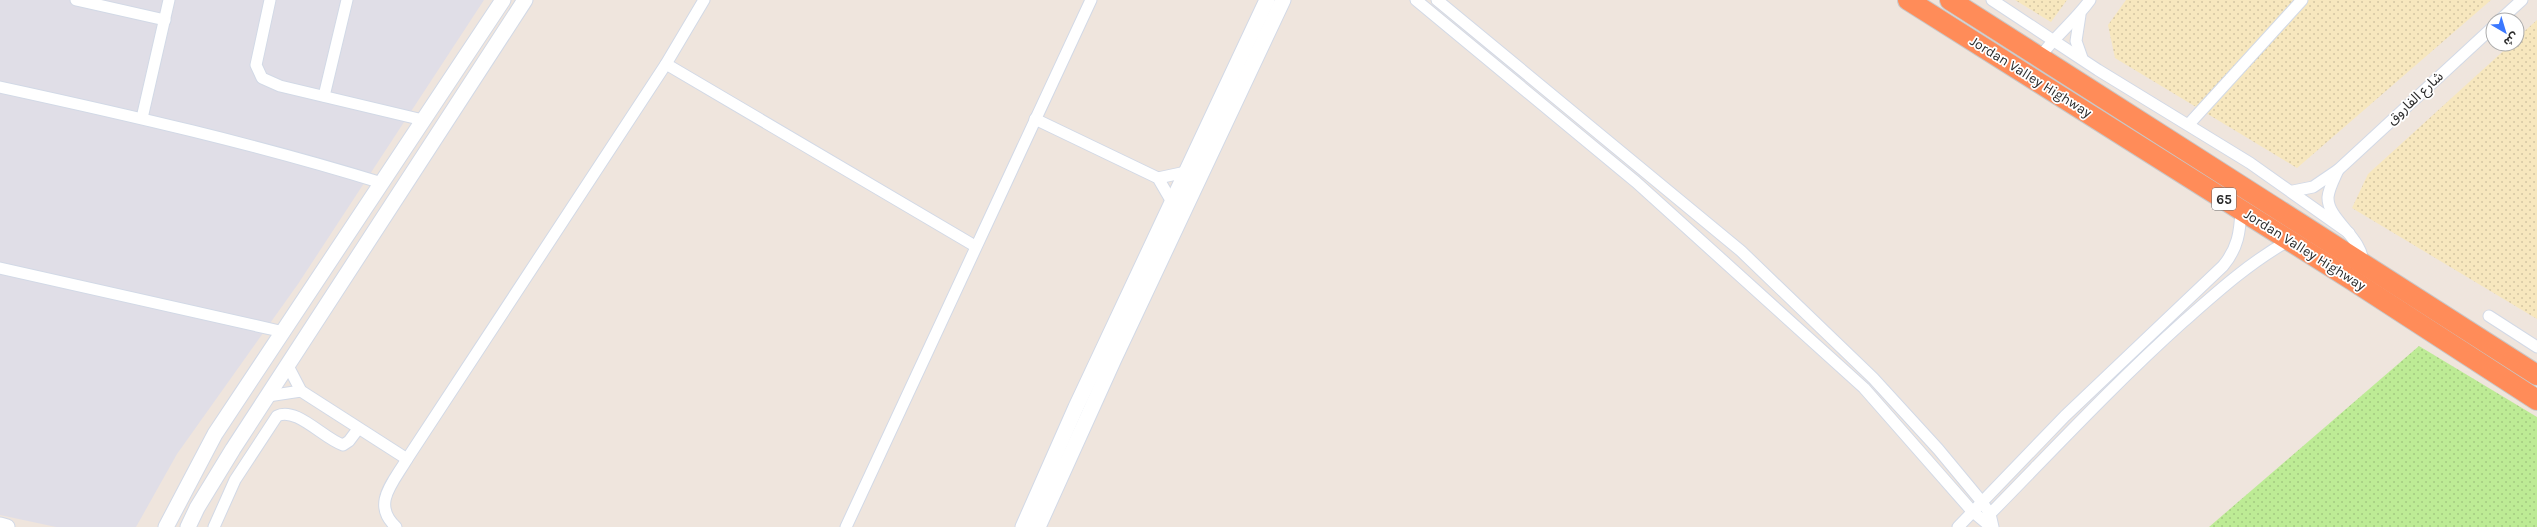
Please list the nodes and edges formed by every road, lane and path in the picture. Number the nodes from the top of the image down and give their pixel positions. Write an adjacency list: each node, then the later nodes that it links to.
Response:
1 (76, 0): 21 (street)
2 (169, 0): 21 (street)
3 (270, 0): 30 (street)
4 (347, 0): 30 (street)
5 (503, 0): 24 (street)
6 (525, 0): 25 (street)
7 (704, 0): 28 (street)
8 (1092, 0): 32 (street)
9 (1267, 0): 36 (street)
10 (1282, 0): 68 (street)
11 (1416, 0): 58 (street)
12 (1437, 0): 57 (street)
13 (1908, 0): 41 (highway, Jordan Valley Highway / 65)
14 (1950, 0): 26 (highway, Jordan Valley Highway / 65)
15 (1992, 0): 23 (street)
16 (2090, 0): 20 (street)
17 (2302, 0): 34 (street)
18 (2522, 0): 19 (street)
19 (2509, 12)
20 (2080, 14): 23 (street); 27 (street)
21 (165, 20): 31 (street)
22 (2485, 34): 35 (street, شارع الفاروق)
23 (2053, 39): 26 (street); 27 (street)
24 (475, 43): 25 (street); 33 (street)
25 (493, 49): 50 (street)
26 (2040, 57): 46 (highway, Jordan Valley Highway / 65)
27 (2082, 59): 34 (street)
28 (666, 64): 44 (street); 56 (street)
29 (0, 87): 31 (street)
30 (324, 96): 33 (street)
31 (142, 118): 38 (street)
32 (1035, 119): 37 (street); 44 (street)
33 (423, 120): 38 (street)
34 (2189, 124): 39 (street)
35 (2338, 170): 39 (street, شارع الفاروق); 42 (street, شارع الفاروق)
36 (1186, 172): 37 (street); 40 (street)
37 (1158, 178): 40 (street)
38 (382, 183): 48 (street)
39 (2293, 191): 42 (street)
40 (1172, 202): 67 (street)
41 (2241, 210): 43 (highway, Jordan Valley Highway / 65); 57 (street)
42 (2349, 232): 46 (street, شارع الفاروق)
43 (2288, 241): 46 (highway, Jordan Valley Highway / 65); 59 (street)
44 (975, 246): 66 (street)
45 (0, 268): 48 (street)
46 (2357, 272): 51 (highway, Jordan Valley Highway / 65); 54 (highway, Jordan Valley Highway / 65)
47 (2489, 316): 49 (street)
48 (284, 332): 62 (street)
49 (2537, 347)
50 (288, 366): 52 (street); 53 (street)
51 (2537, 375)
52 (301, 391): 53 (street); 55 (street)
53 (268, 396): 63 (street)
54 (2537, 400)
55 (358, 430): 56 (street); 64 (street)
56 (407, 459): 65 (street)
57 (1982, 502): 58 (street); 59 (street)
58 (1972, 511): 59 (street); 69 (street)
59 (1987, 523)
60 (0, 525): 61 (street)
61 (7, 527)
62 (166, 527)
63 (188, 527)
64 (214, 527)
65 (396, 527)
66 (846, 527)
67 (1023, 527)
68 (1038, 527)
69 (1958, 527)

